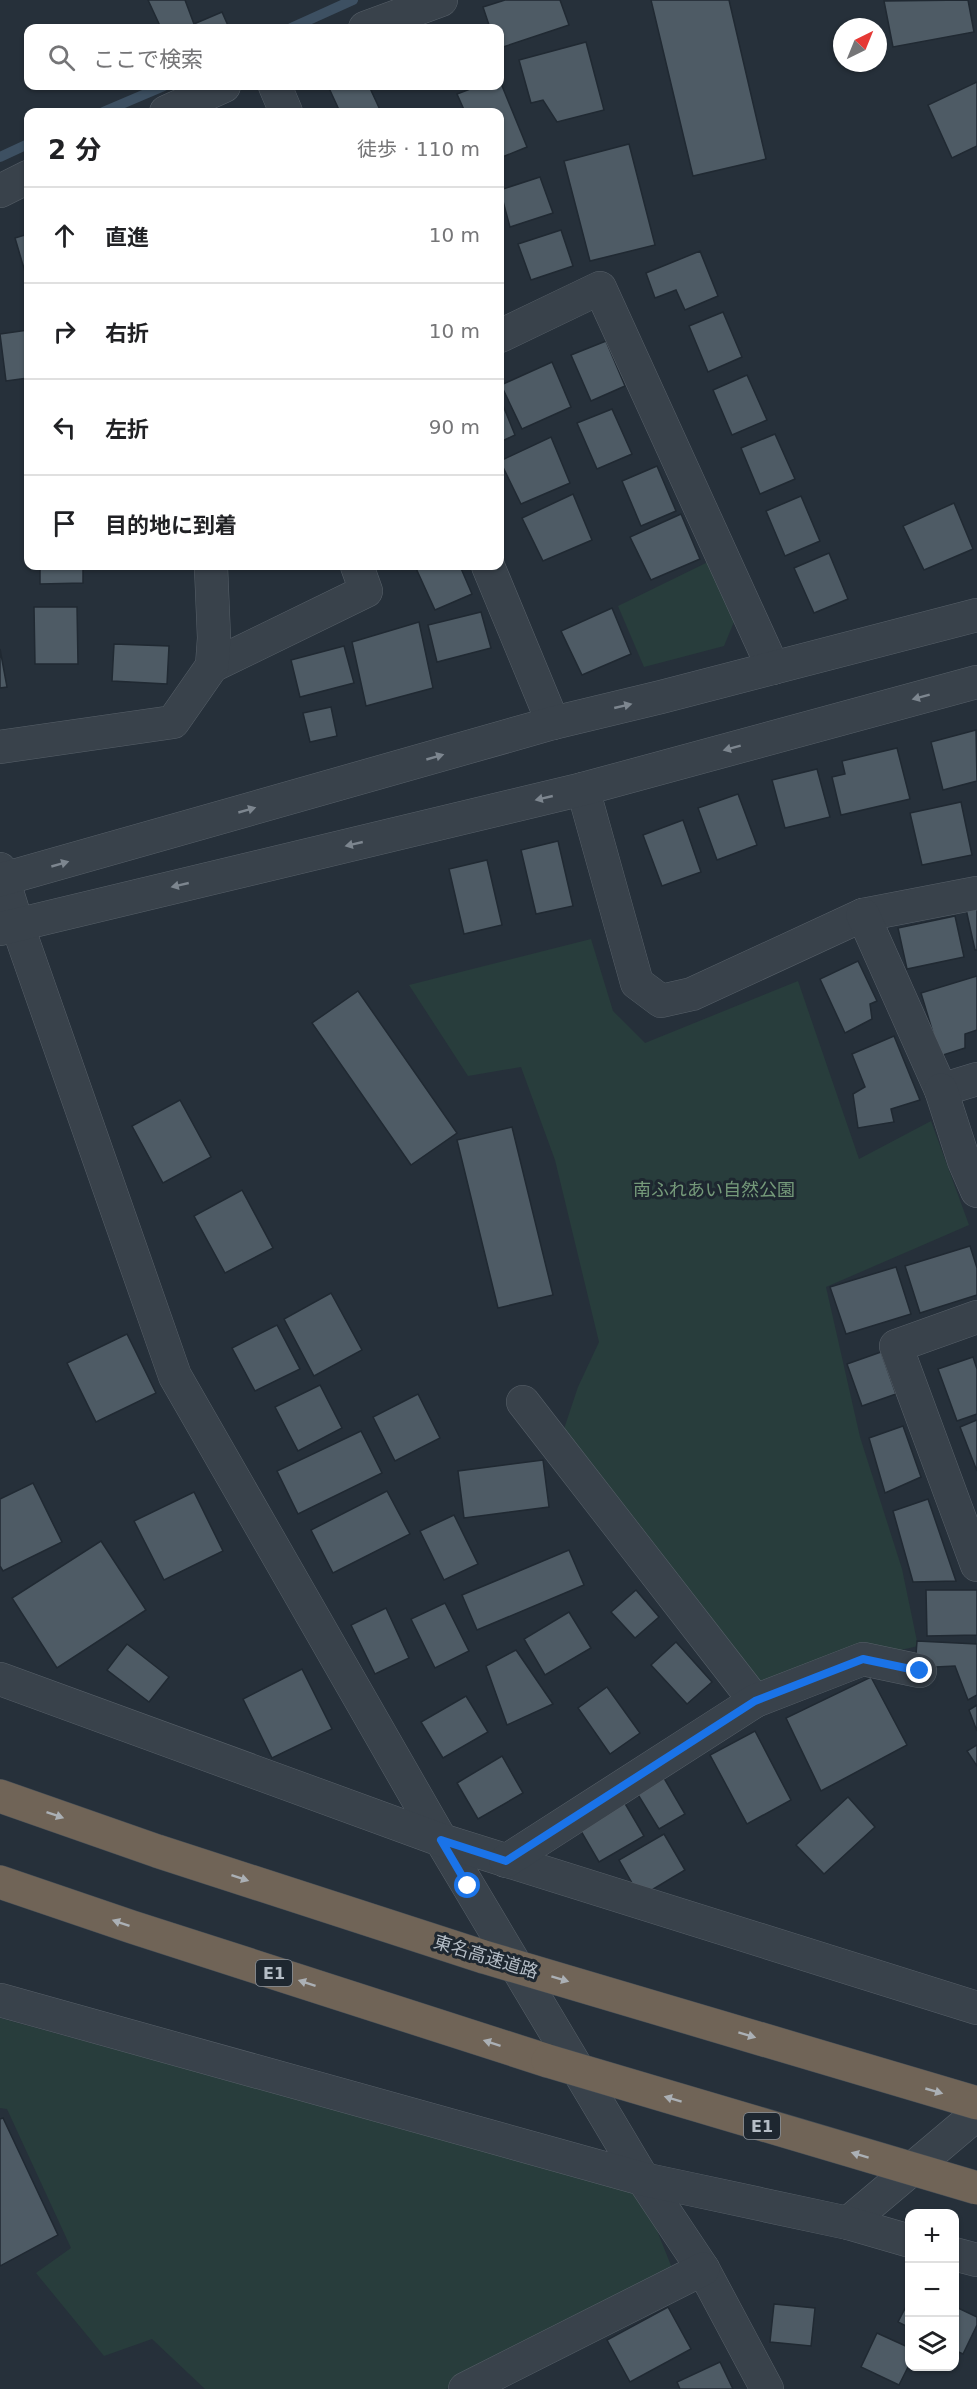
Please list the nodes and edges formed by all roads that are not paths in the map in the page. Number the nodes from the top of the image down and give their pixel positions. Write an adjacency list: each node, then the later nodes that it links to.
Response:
1 (441, 0): 2 (street)
2 (376, 24)
3 (215, 90): 5 (street)
4 (277, 90): 6 (street)
5 (175, 108)
6 (284, 108)
7 (24, 179): 8 (street)
8 (0, 191)
9 (504, 334): 15 (street)
10 (211, 570): 14 (street)
11 (358, 570): 14 (street)
12 (490, 570): 17 (street)
13 (977, 615): 15 (street)
14 (212, 666): 18 (street)
15 (773, 668): 17 (street, one-way to 15)
16 (977, 682): 19 (street, one-way to 19)
17 (553, 723): 20 (street, one-way to 17)
18 (0, 747)
19 (583, 789): 22 (street); 23 (street, one-way to 23)
20 (1, 876): 23 (street)
21 (977, 893): 22 (street)
22 (863, 915): 25 (street)
23 (8, 927): 34 (street)
24 (977, 1079): 25 (street)
25 (941, 1090): 26 (street)
26 (977, 1191)
27 (977, 1317): 29 (street)
28 (523, 1402): 32 (street)
29 (977, 1565)
30 (920, 1671): 32 (street)
31 (0, 1679): 34 (street)
32 (755, 1701): 35 (street)
33 (0, 1796): 39 (highway, 東名高速道路, one-way to 39, bridge)
34 (441, 1840): 35 (street); 41 (street)
35 (506, 1861): 38 (street)
36 (0, 1882): 42 (highway, E1, one-way to 36, bridge)
37 (0, 2000): 41 (street)
38 (977, 2008)
39 (977, 2103)
40 (977, 2114): 43 (street)
41 (643, 2180): 43 (street); 47 (street)
42 (977, 2188)
43 (848, 2223): 44 (street)
44 (905, 2240)
45 (959, 2255): 46 (street)
46 (977, 2260)
47 (703, 2268): 48 (street); 49 (street)
48 (465, 2389)
49 (767, 2389)

